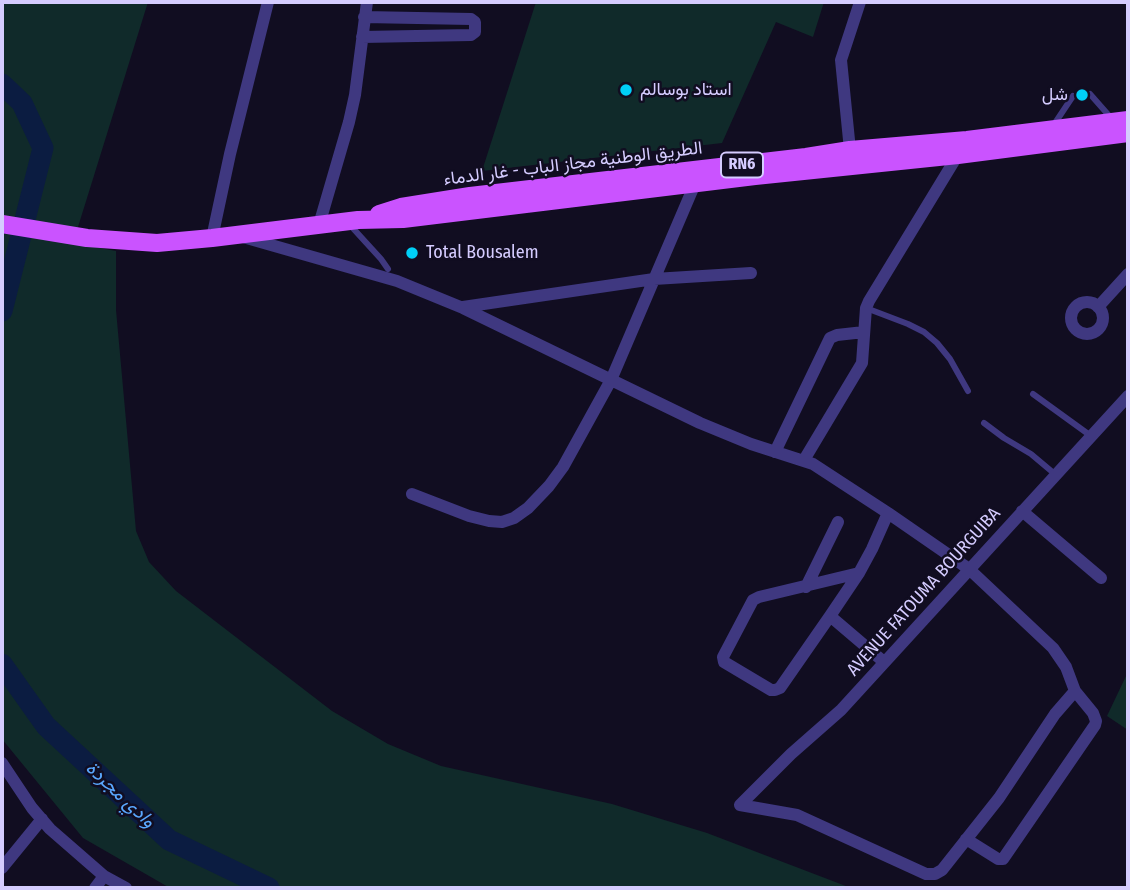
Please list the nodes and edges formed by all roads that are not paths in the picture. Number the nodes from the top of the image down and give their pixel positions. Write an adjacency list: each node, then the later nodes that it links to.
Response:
1 (268, 2): 19 (street)
2 (368, 2): 4 (street)
3 (860, 2): 12 (street)
4 (364, 17): 5 (street); 5 (street)
5 (362, 37): 17 (street)
6 (1090, 93): 8 (lane)
7 (1073, 96): 9 (lane)
8 (1124, 127): 9 (main road, الطريق الوطنية مجاز الباب - غار الدماء / RN6); 10 (main road, الطريق الوطنية مجاز الباب - غار الدماء / RN6)
9 (1052, 128): 10 (lane); 11 (main road, الطريق الوطنية مجاز الباب - غار الدماء / RN6)
10 (1043, 144): 11 (main road, الطريق الوطنية مجاز الباب - غار الدماء / RN6)
11 (962, 147): 12 (main road, الطريق الوطنية مجاز الباب - غار الدماء / RN6); 13 (main road, الطريق الوطنية مجاز الباب - غار الدماء / RN6); 26 (street)
12 (850, 150): 13 (main road, الطريق الوطنية مجاز الباب - غار الدماء / RN6)
13 (807, 164): 14 (main road, الطريق الوطنية مجاز الباب - غار الدماء / RN6)
14 (698, 177): 15 (main road, الطريق الوطنية مجاز الباب - غار الدماء / RN6); 23 (street)
15 (352, 221): 17 (main road, الطريق الوطنية مجاز الباب - غار الدماء / RN6); 20 (lane)
16 (2, 224): 19 (main road, الطريق الوطنية مجاز الباب - غار الدماء / RN6)
17 (319, 225): 18 (main road, الطريق الوطنية مجاز الباب - غار الدماء / RN6)
18 (238, 235): 19 (main road, الطريق الوطنية مجاز الباب - غار الدماء / RN6); 24 (street)
19 (212, 238)
20 (388, 269)
21 (751, 273): 23 (street)
22 (1128, 274): 25 (street)
23 (654, 279): 24 (street); 28 (street)
24 (463, 307): 28 (street)
25 (1098, 307)
26 (866, 308): 27 (street); 29 (lane)
27 (864, 331): 34 (street); 35 (street)
28 (611, 380): 34 (street); 37 (street)
29 (968, 391)
30 (1033, 394): 33 (lane)
31 (1128, 397): 33 (street, AVENUE FATOUMA BOURGUIBA)
32 (984, 422): 36 (lane)
33 (1092, 438): 36 (street, AVENUE FATOUMA BOURGUIBA)
34 (775, 452): 35 (street)
35 (804, 460): 39 (street)
36 (1056, 475): 38 (street, AVENUE FATOUMA BOURGUIBA)
37 (412, 494)
38 (1022, 511): 41 (street, AVENUE FATOUMA BOURGUIBA); 43 (street)
39 (888, 513): 41 (street); 42 (street)
40 (838, 522): 44 (street)
41 (970, 569): 46 (street, AVENUE FATOUMA BOURGUIBA); 47 (street)
42 (859, 573): 44 (street); 45 (street)
43 (1101, 578)
44 (806, 587): 45 (street)
45 (830, 616): 46 (street)
46 (884, 662): 50 (street, AVENUE FATOUMA BOURGUIBA)
47 (1075, 691): 50 (street); 50 (street)
48 (2, 763): 49 (street)
49 (42, 819): 51 (street); 52 (street)
50 (966, 839)
51 (2, 868)
52 (104, 876): 53 (street); 54 (street)
53 (95, 888)
54 (126, 888)

